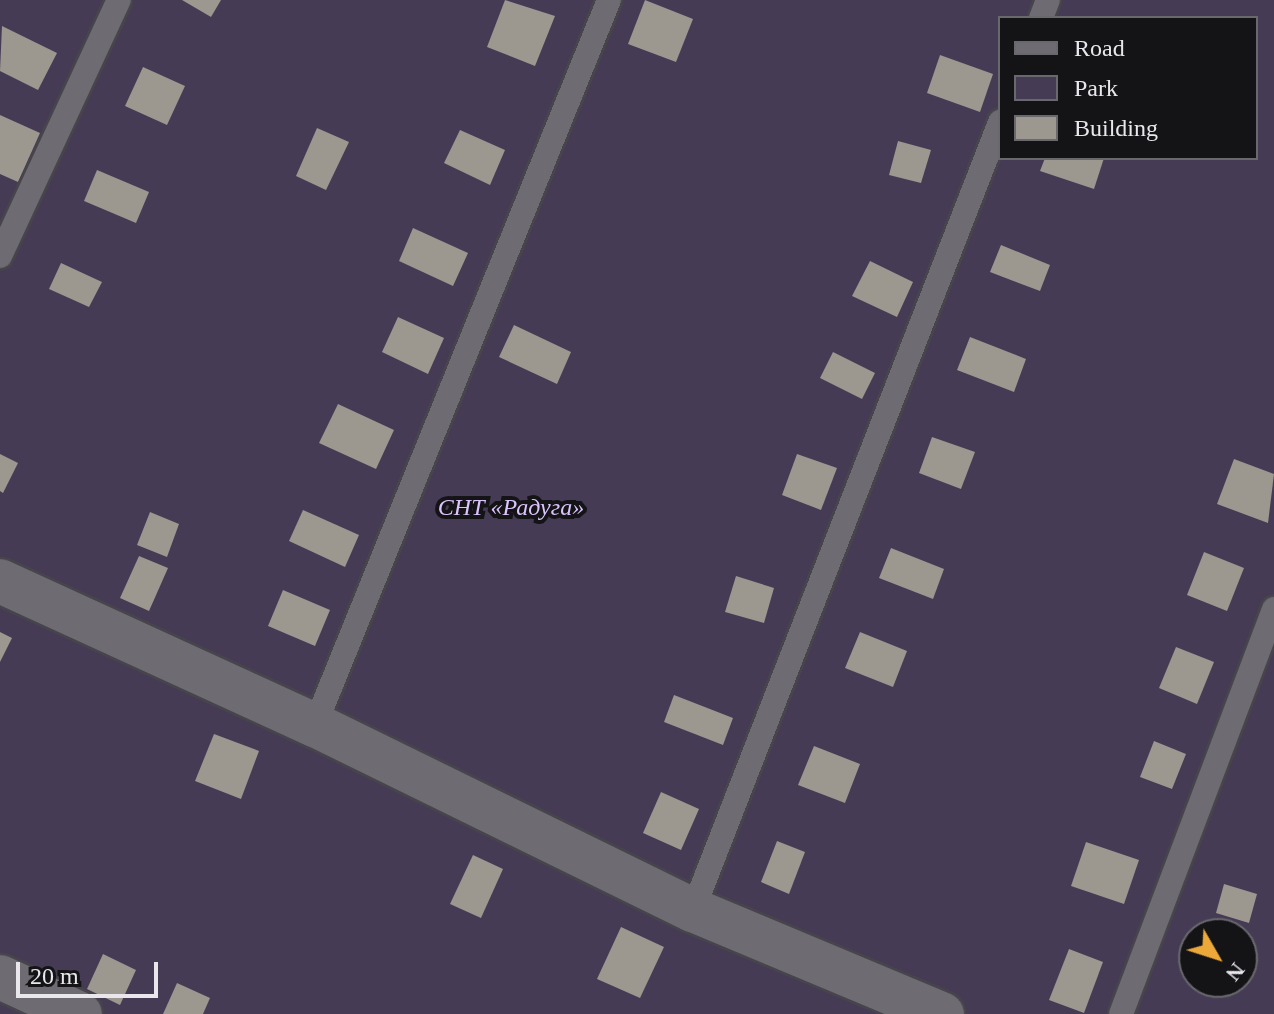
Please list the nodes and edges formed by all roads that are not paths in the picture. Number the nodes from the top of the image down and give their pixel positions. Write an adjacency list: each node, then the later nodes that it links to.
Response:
1 (119, 0): 4 (lane)
2 (609, 0): 7 (lane)
3 (998, 127): 8 (lane)
4 (0, 256)
5 (0, 581): 7 (street)
6 (1274, 609): 12 (lane)
7 (315, 725): 8 (street)
8 (693, 910): 11 (street)
9 (0, 977): 10 (street)
10 (80, 1014)
11 (942, 1014)
12 (1121, 1014)

